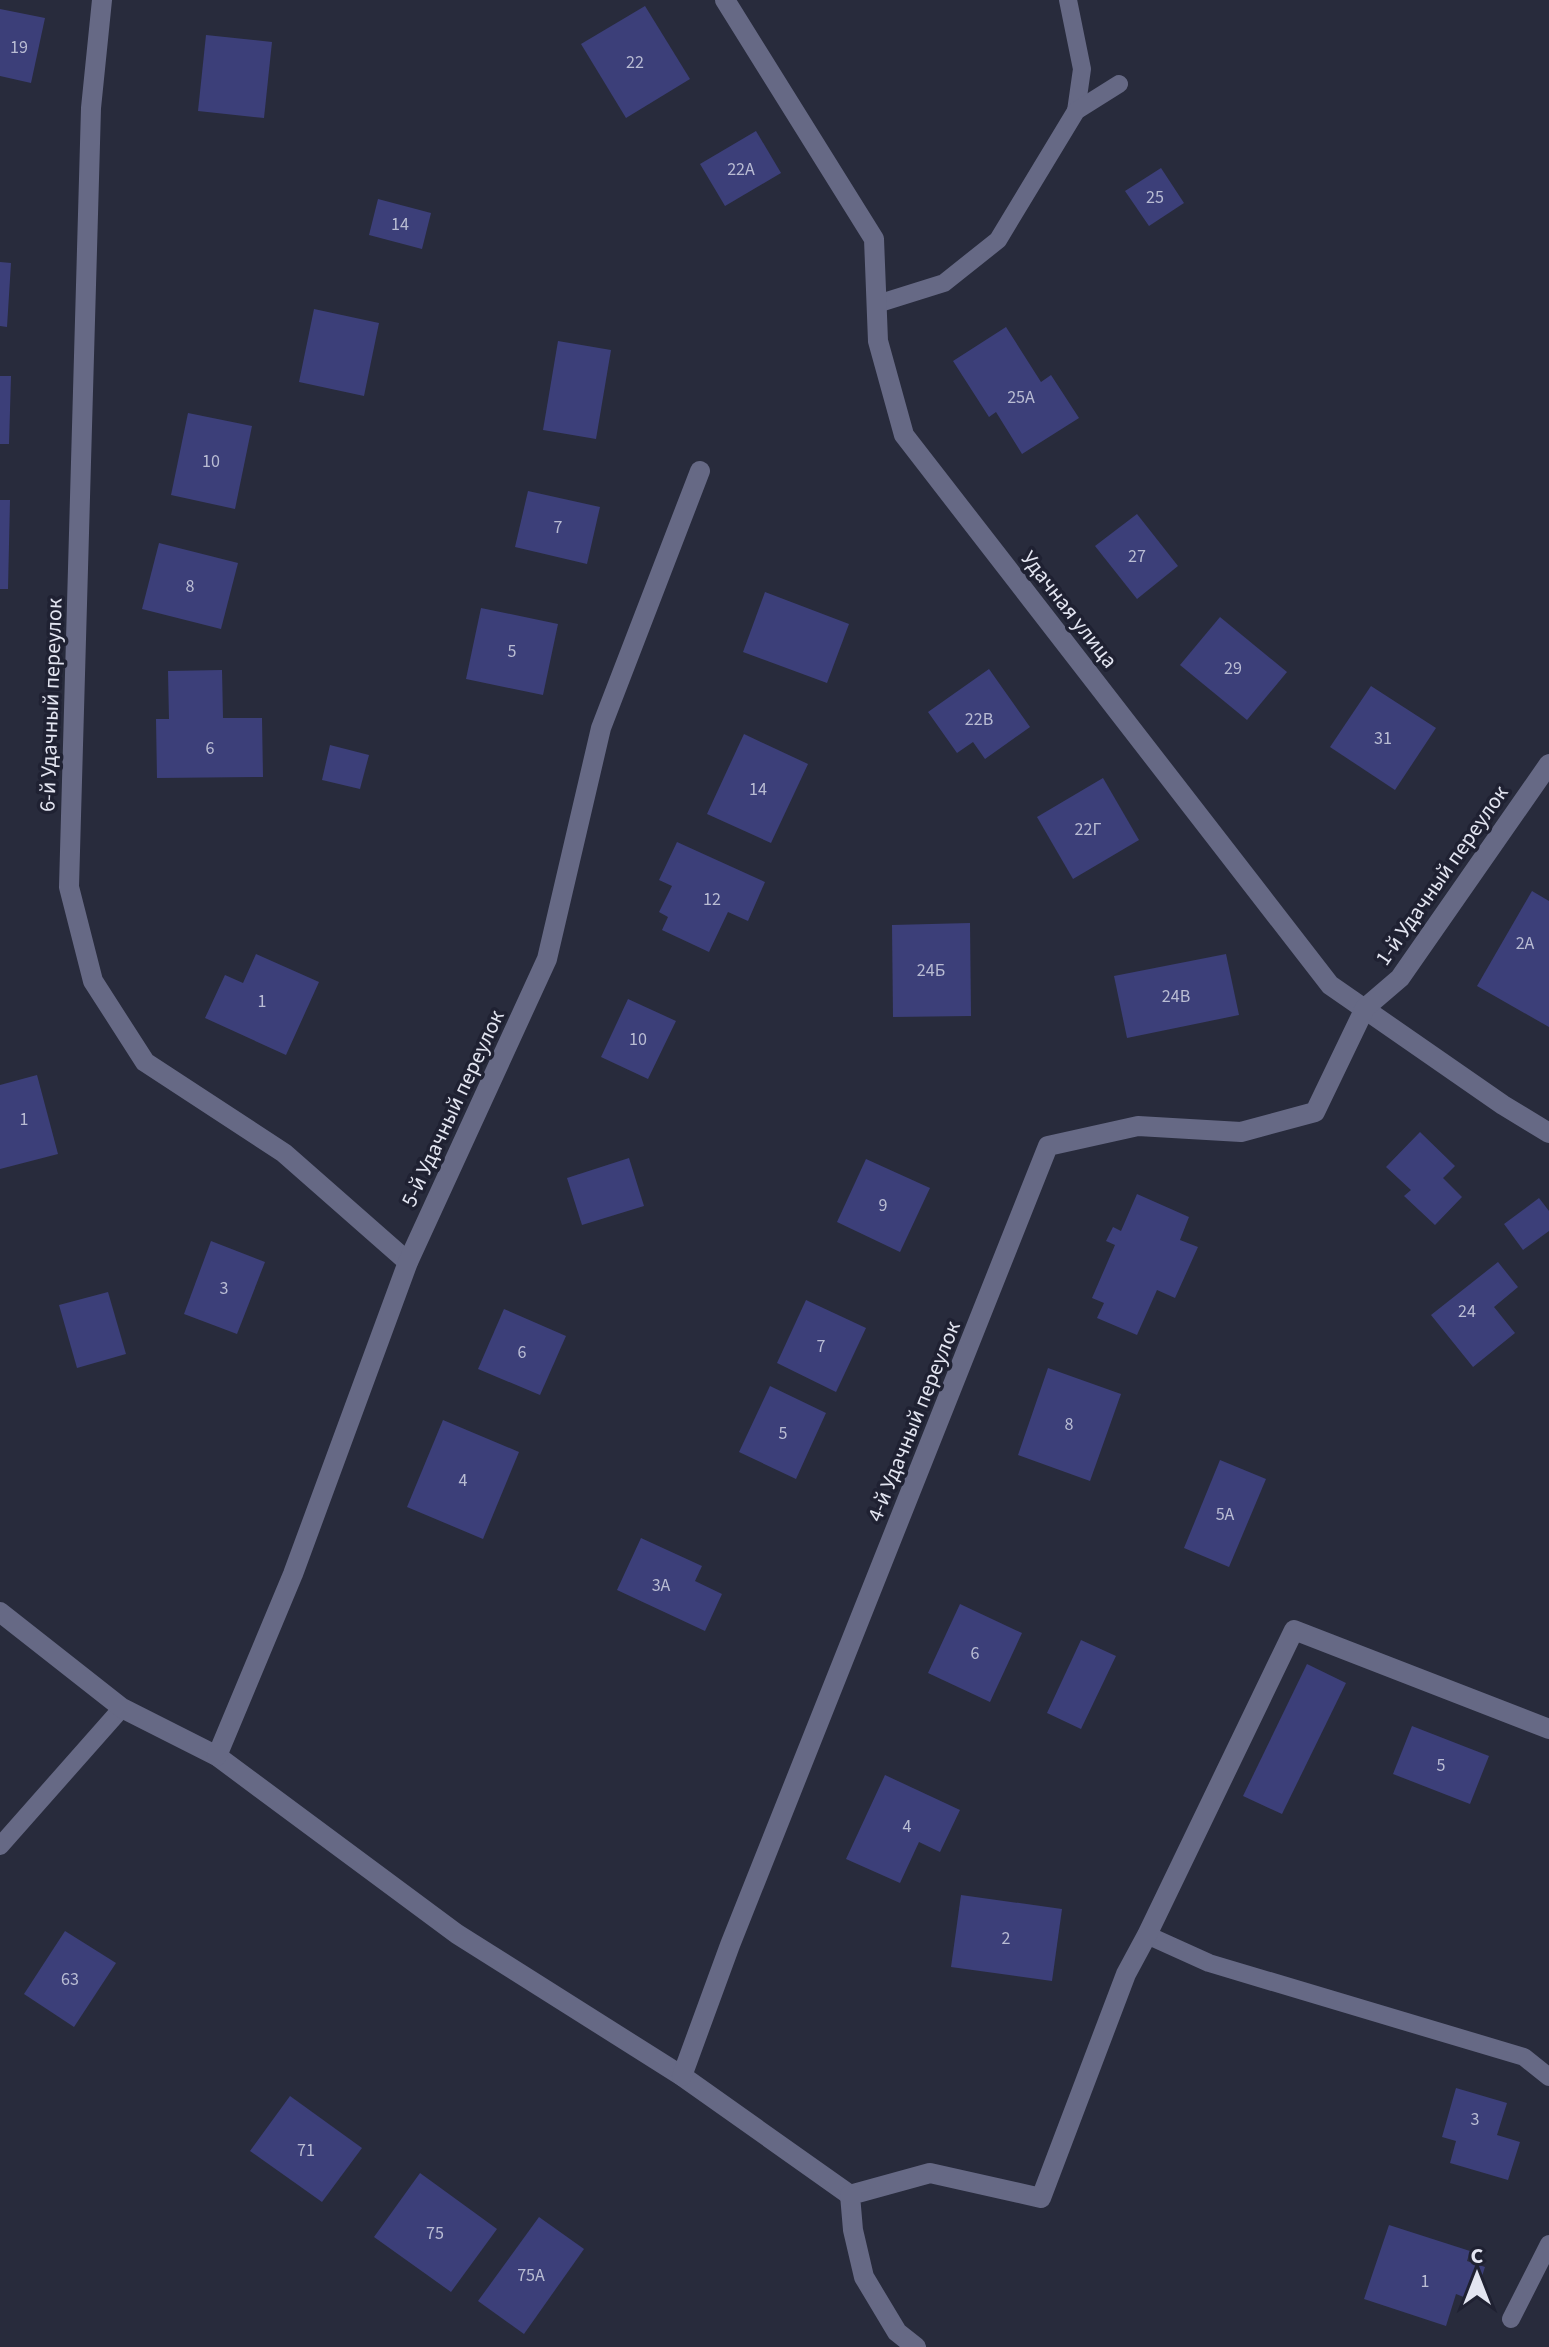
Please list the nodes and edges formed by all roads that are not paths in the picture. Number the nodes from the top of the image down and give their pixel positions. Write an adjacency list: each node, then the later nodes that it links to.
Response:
1 (102, 0): 11 (street, 6-й Удачный переулок)
2 (725, 0): 6 (street, Удачная улица)
3 (1068, 0): 5 (lane)
4 (1119, 84): 5 (lane)
5 (1076, 111): 6 (lane)
6 (877, 304): 9 (street, Удачная улица)
7 (700, 471): 11 (street, 5-й Удачный переулок)
8 (1549, 764): 9 (street, 1-й Удачный переулок)
9 (1365, 1008): 10 (street, Удачная улица); 18 (street, 4-й Удачный переулок)
10 (1549, 1133)
11 (408, 1262): 15 (street, 5-й Удачный переулок)
12 (0, 1612): 13 (street)
13 (122, 1708): 15 (street); 16 (lane)
14 (1549, 1729): 17 (street)
15 (217, 1756): 18 (street)
16 (0, 1846)
17 (1147, 1935): 19 (lane); 20 (street)
18 (682, 2076): 20 (street)
19 (1549, 2077)
20 (850, 2195): 23 (street)
21 (1549, 2244): 22 (lane)
22 (1511, 2319)
23 (916, 2347)

